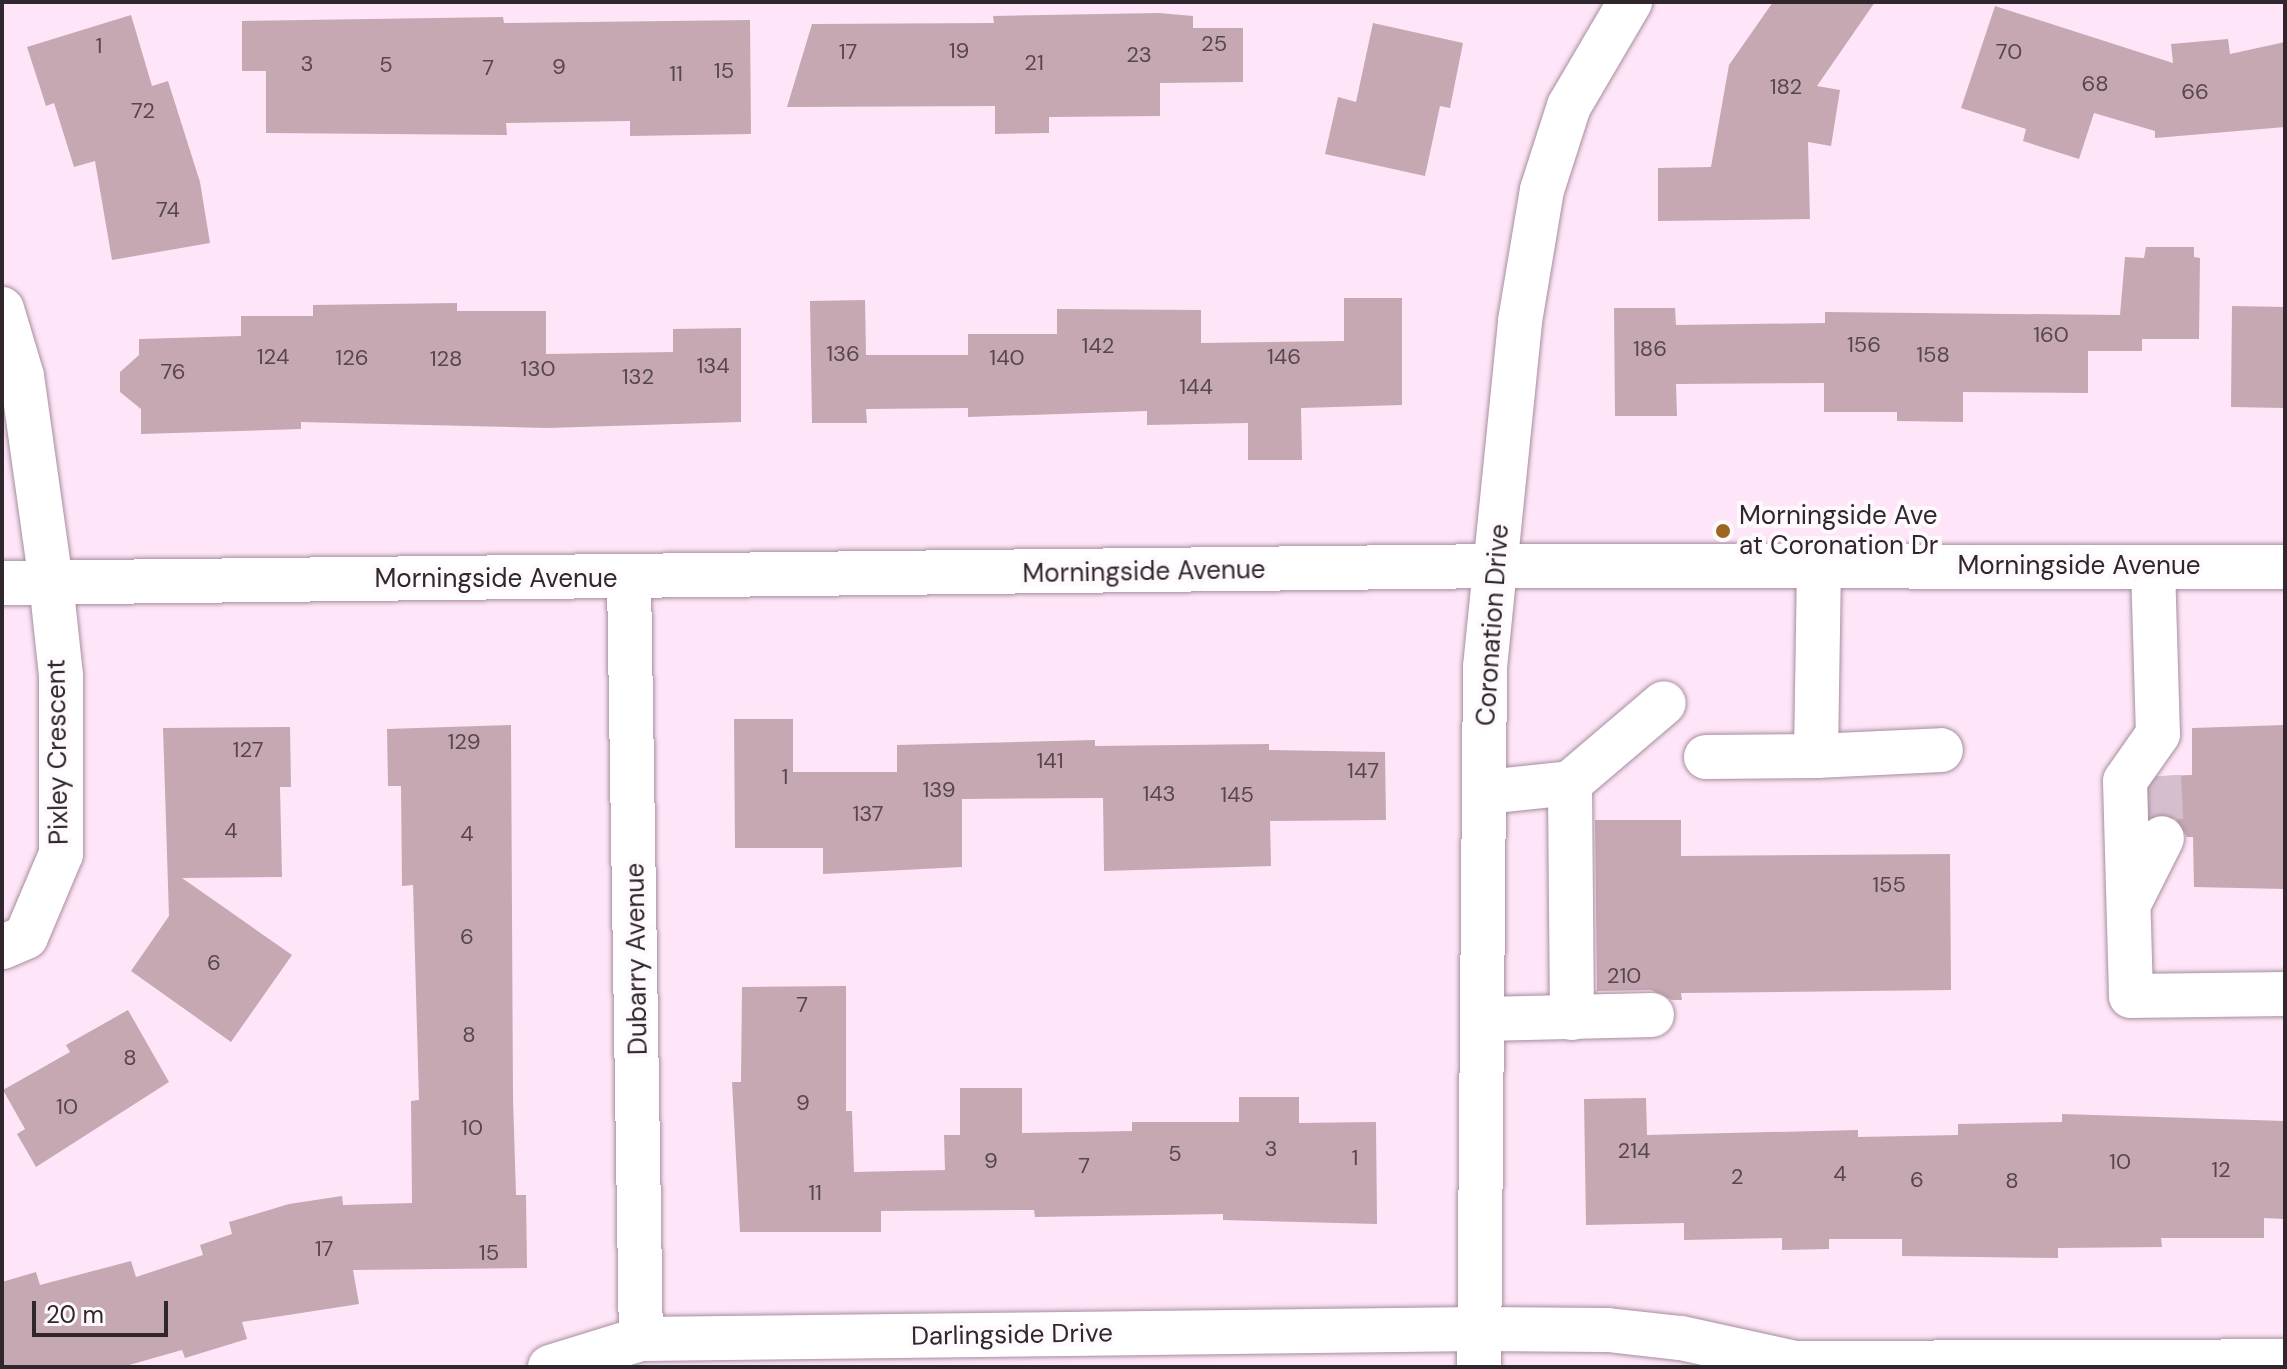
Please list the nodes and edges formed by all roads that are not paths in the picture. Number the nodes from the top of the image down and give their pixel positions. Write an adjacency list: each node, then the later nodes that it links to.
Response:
1 (1614, 7): 3 (street, Coronation Drive)
2 (2, 309): 8 (street, Pixley Crescent)
3 (1497, 566): 4 (street, Morningside Avenue); 7 (street, Morningside Avenue); 15 (street, Coronation Drive)
4 (1819, 566): 5 (street, Morningside Avenue); 12 (street)
5 (2153, 567): 6 (street, Morningside Avenue); 17 (street)
6 (2285, 567)
7 (629, 579): 8 (street, Morningside Avenue); 23 (street, Dubarry Avenue)
8 (51, 582): 9 (street, Morningside Avenue); 18 (street, Pixley Crescent)
9 (2, 583)
10 (1664, 703): 14 (street)
11 (1941, 750): 12 (street)
12 (1816, 756): 13 (street)
13 (1706, 757)
14 (1570, 783): 15 (street); 21 (street)
15 (1485, 792): 22 (street, Coronation Drive)
16 (2162, 838): 17 (street)
17 (2128, 906): 19 (street)
18 (2, 947)
19 (2285, 994)
20 (1652, 1015): 21 (street)
21 (1572, 1018): 22 (street)
22 (1485, 1019): 24 (street, Coronation Drive)
23 (641, 1339): 24 (street, Darlingside Drive); 27 (street, Darlingside Drive)
24 (1479, 1348): 26 (street, Darlingside Drive)
25 (2285, 1361): 26 (street, Darlingside Drive)
26 (2132, 1366)
27 (550, 1367)

